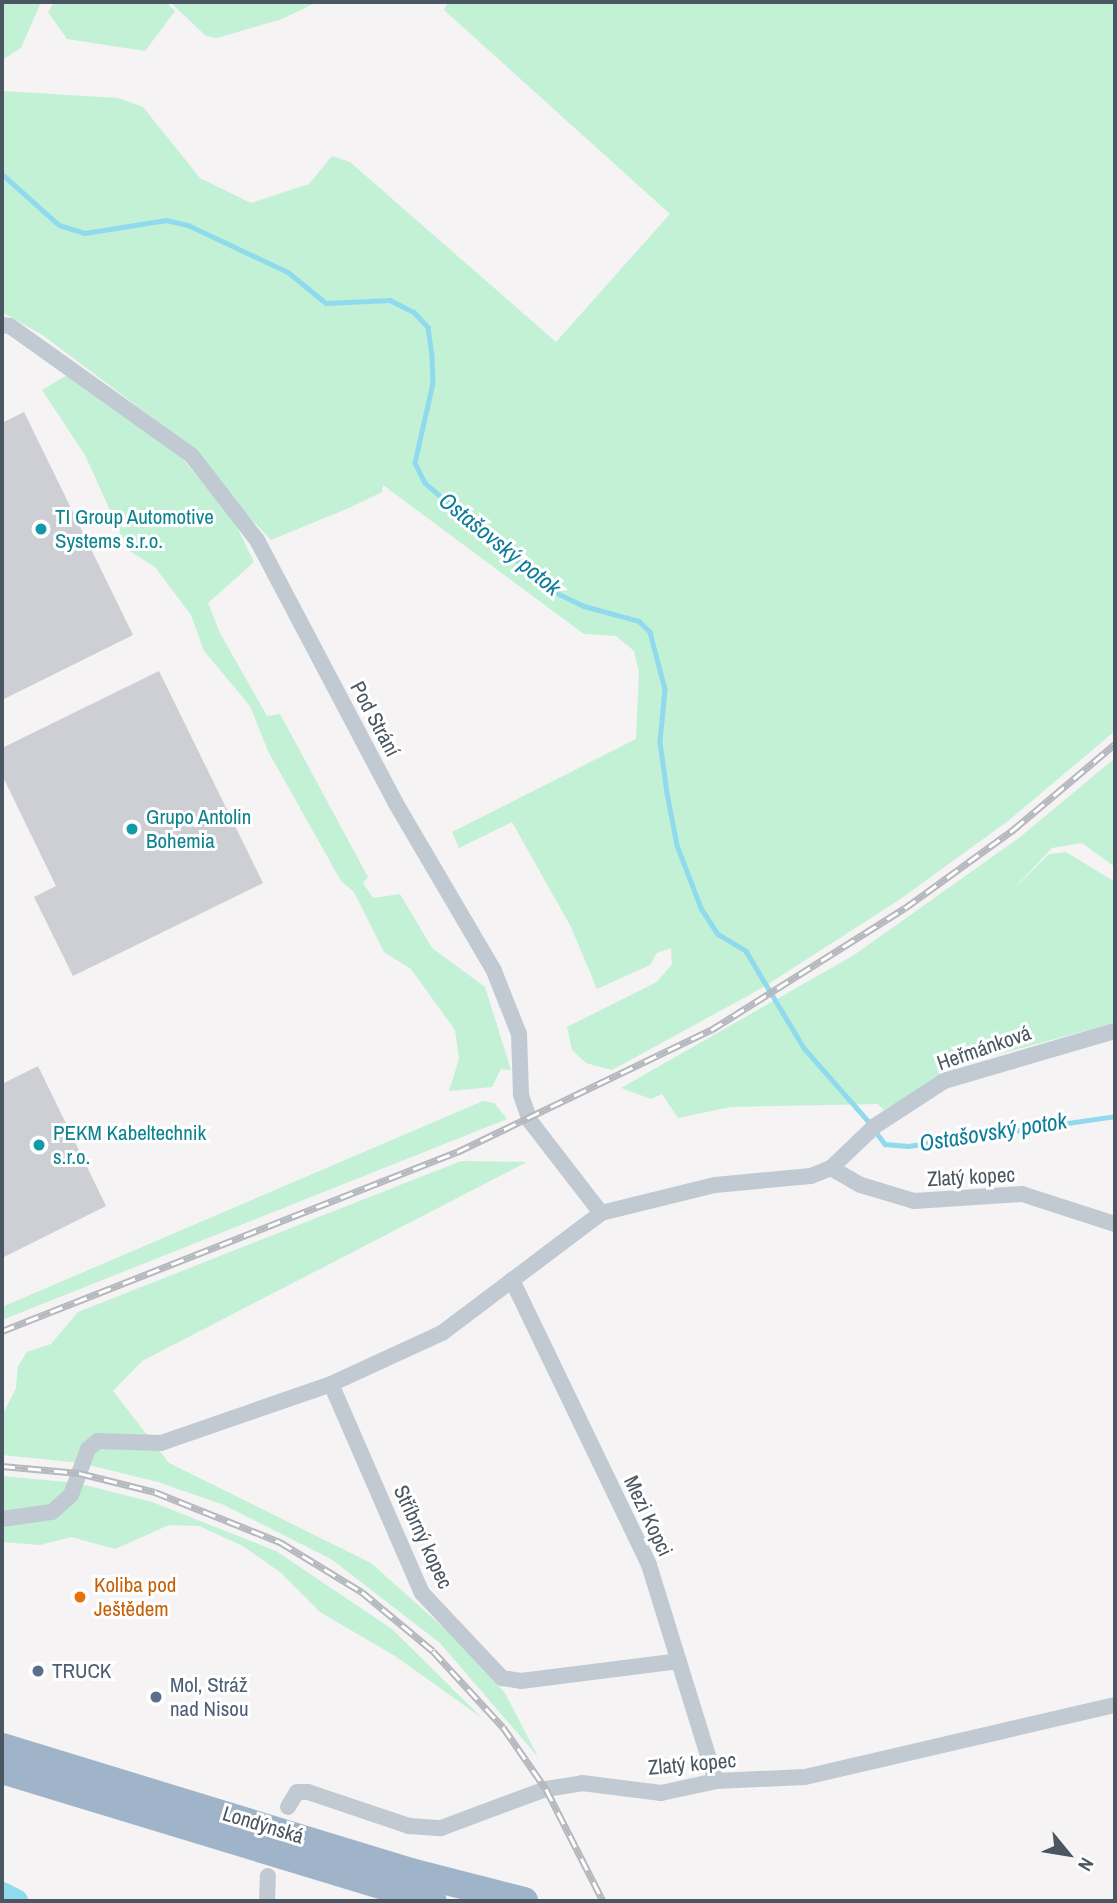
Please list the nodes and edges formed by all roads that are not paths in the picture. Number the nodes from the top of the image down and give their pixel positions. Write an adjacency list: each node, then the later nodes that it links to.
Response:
1 (2, 325): 4 (street, Pod Strání)
2 (1115, 1031): 3 (street, Heřmánková)
3 (831, 1168): 4 (street); 5 (street, Zlatý kopec)
4 (601, 1213): 6 (street)
5 (1115, 1224)
6 (512, 1280): 7 (street); 9 (street, Mezi Kopci)
7 (331, 1384): 8 (street); 9 (street, Stříbrný kopec)
8 (2, 1519)
9 (679, 1661): 13 (street, Mezi Kopci)
10 (1115, 1705): 13 (street, Zlatý kopec)
11 (2, 1747): 18 (highway, Londýnská)
12 (2, 1770): 17 (highway, Londýnská)
13 (716, 1781): 14 (street, Zlatý kopec)
14 (288, 1807)
15 (268, 1876): 16 (street)
16 (267, 1901)
17 (433, 1901)
18 (524, 1901)

